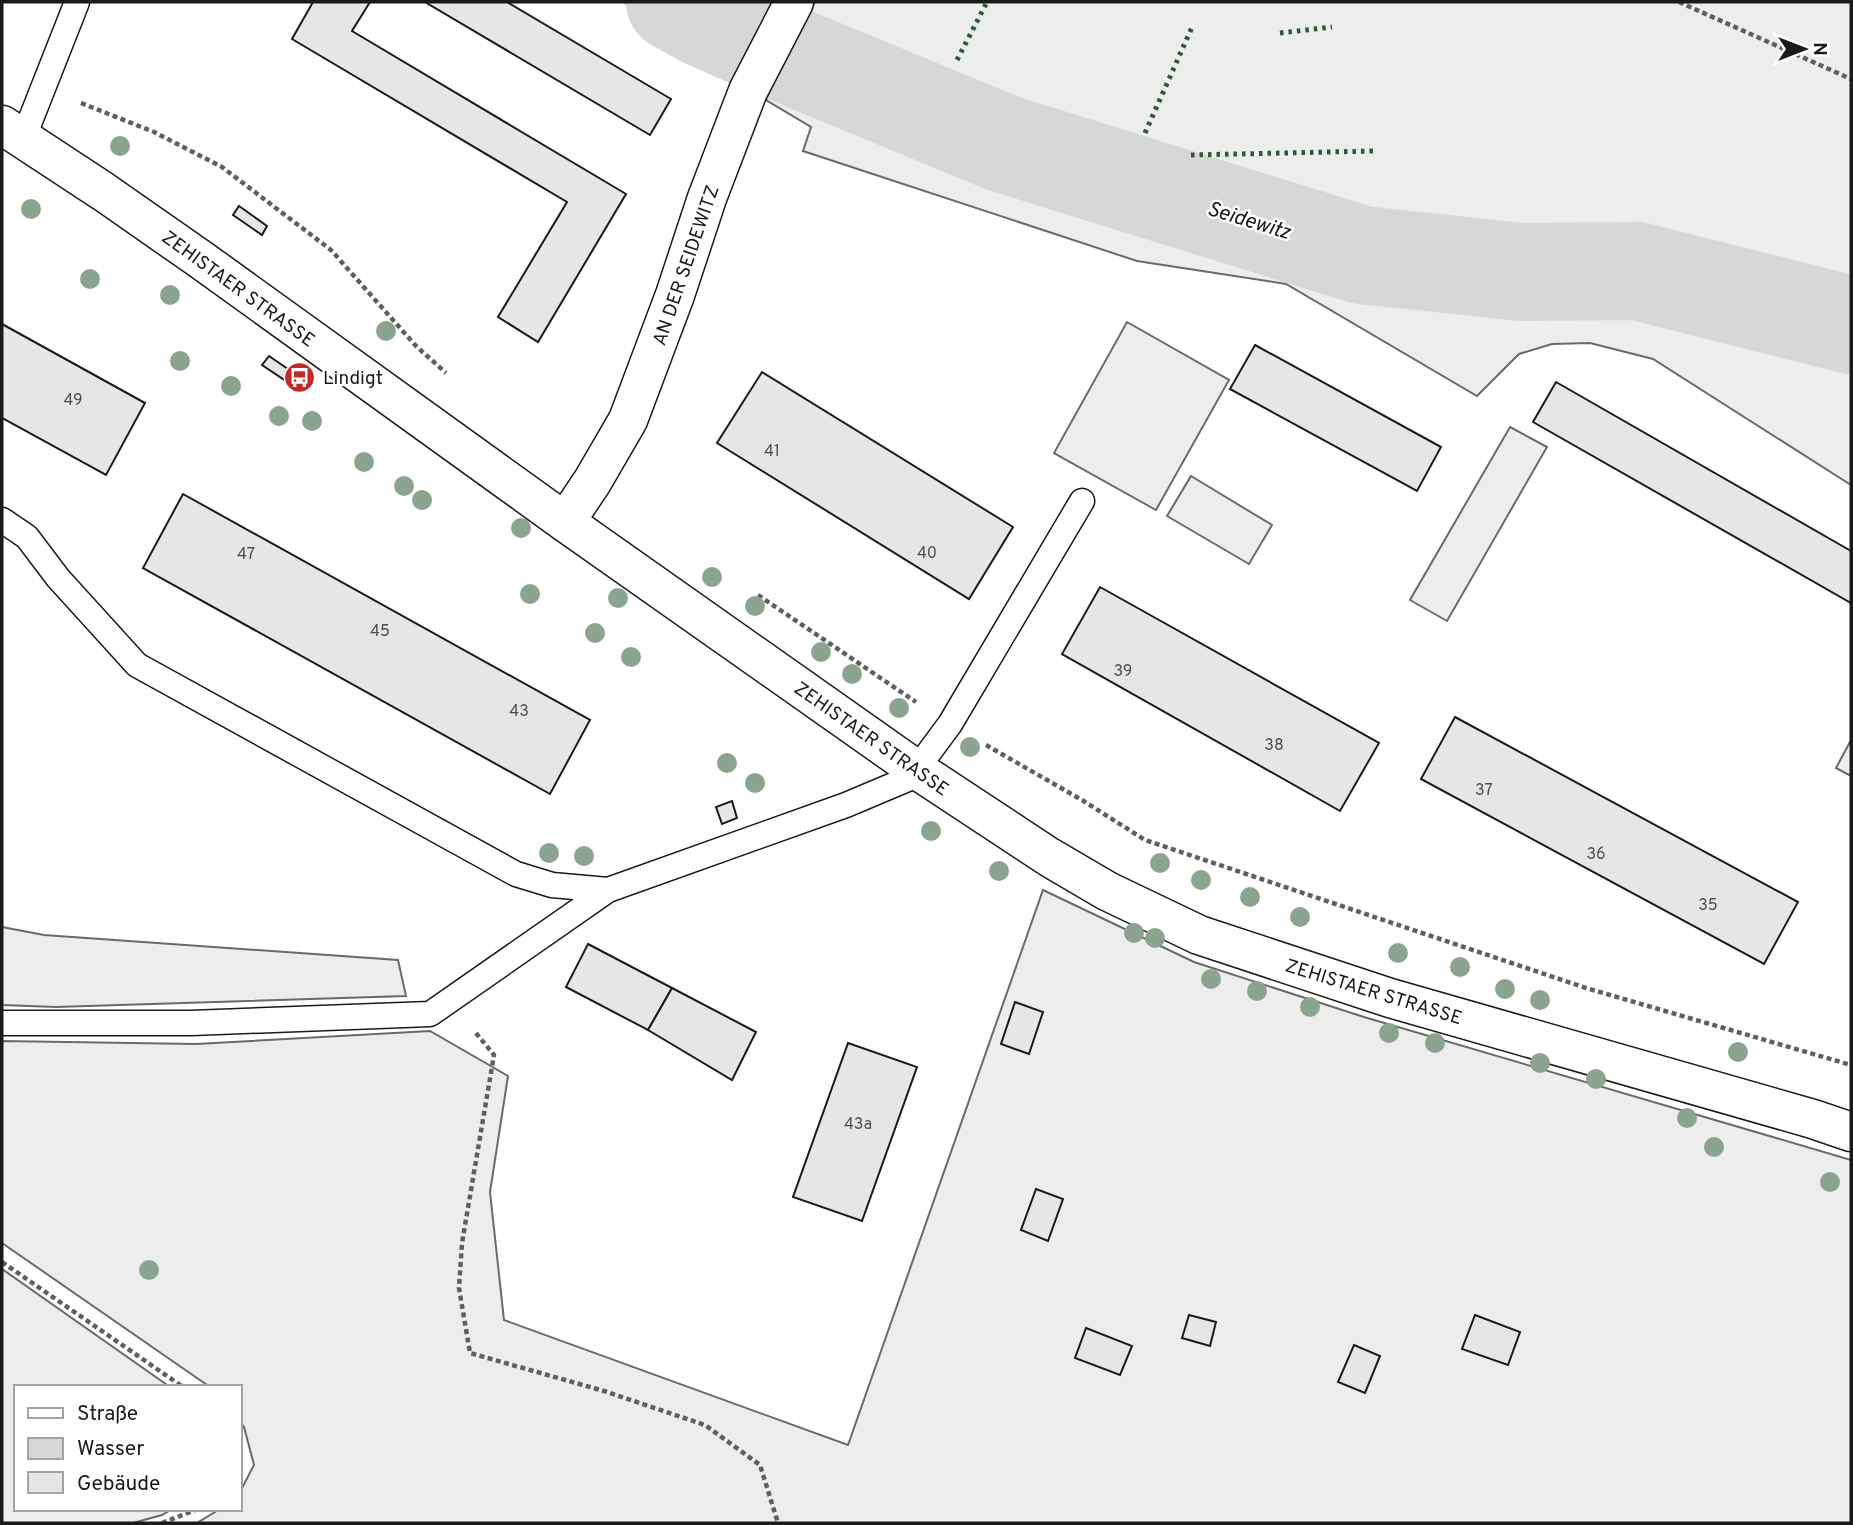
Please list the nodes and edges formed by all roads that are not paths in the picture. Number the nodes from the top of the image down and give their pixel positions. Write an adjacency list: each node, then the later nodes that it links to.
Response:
1 (77, 2): 3 (lane)
2 (791, 7): 6 (main road, AN DER SEIDEWITZ)
3 (12, 132): 6 (main road, ZEHISTAER STRASSE)
4 (1082, 501): 7 (lane)
5 (2, 520): 8 (lane)
6 (565, 522): 7 (main road, ZEHISTAER STRASSE)
7 (917, 770): 8 (lane); 10 (main road, ZEHISTAER STRASSE)
8 (608, 890): 9 (lane)
9 (2, 1023)
10 (1851, 1132)

